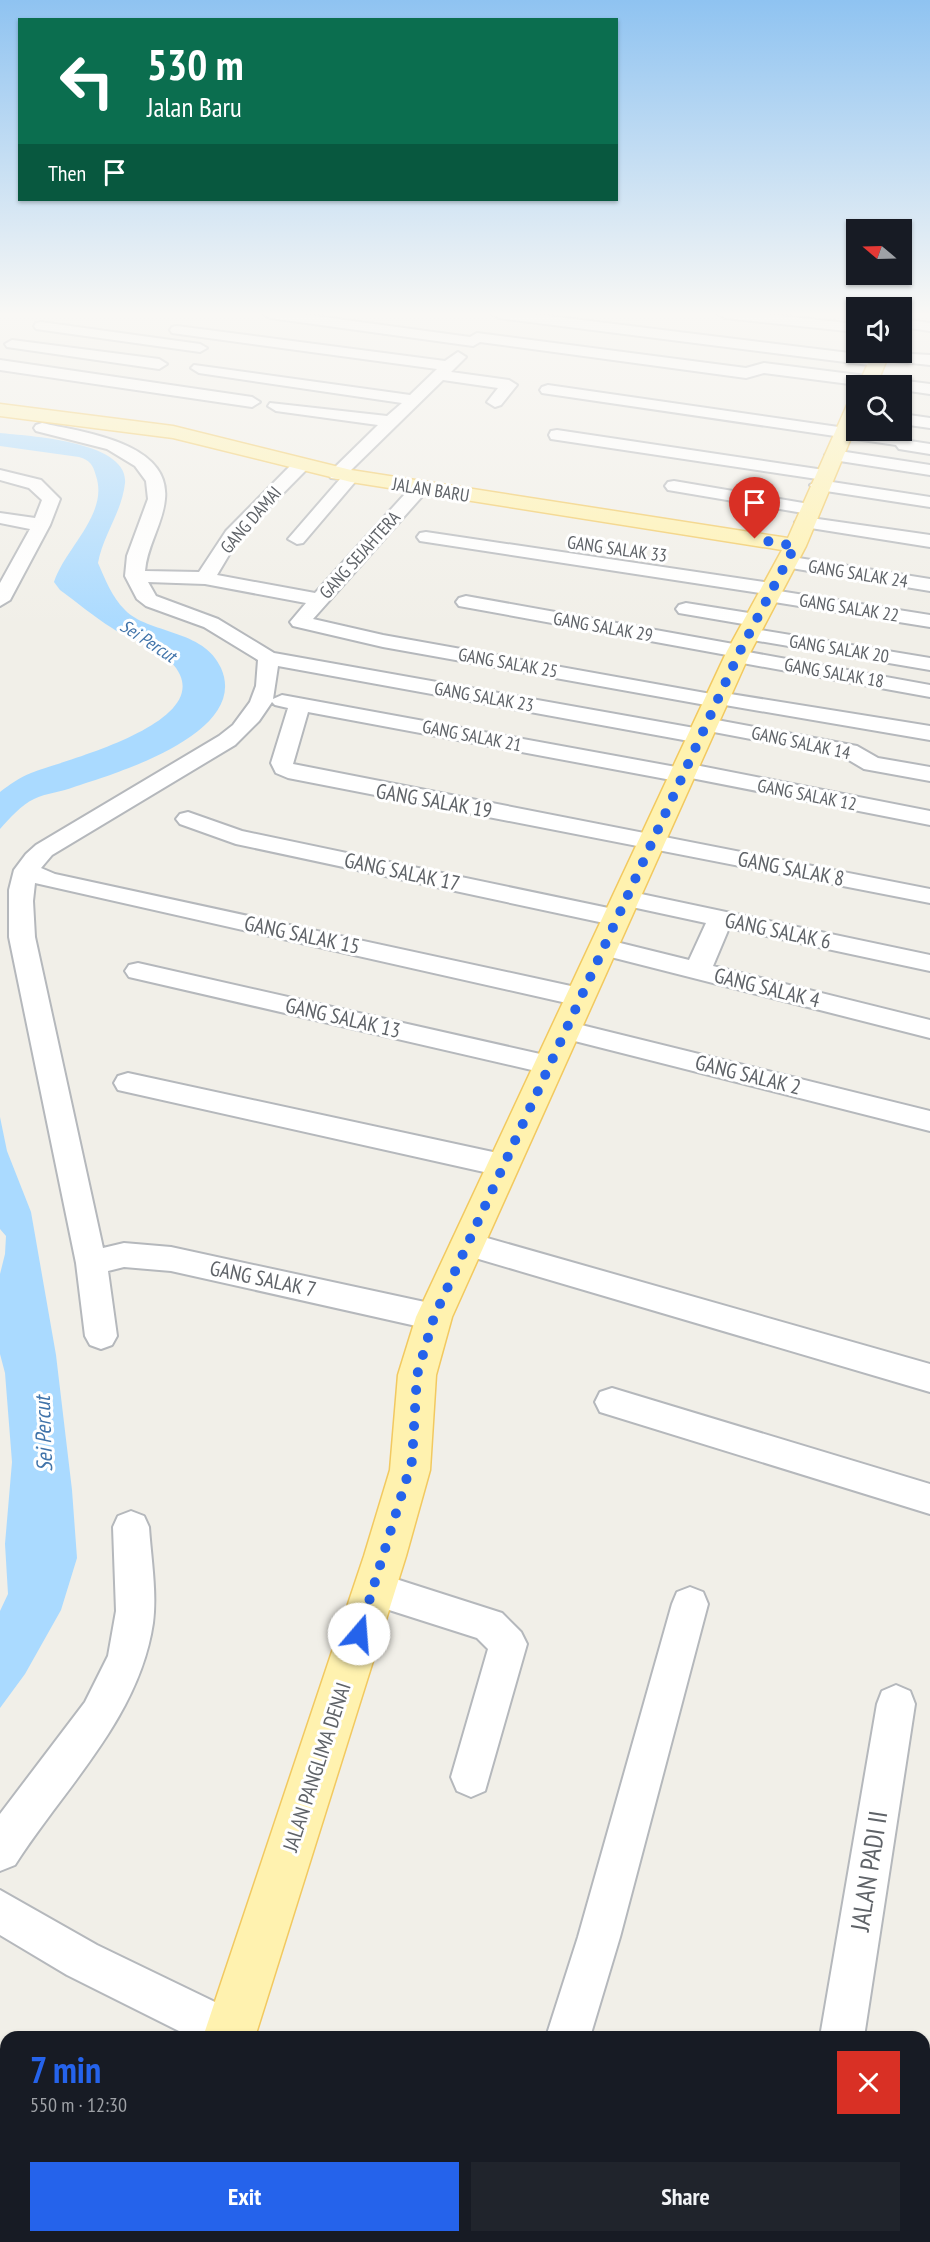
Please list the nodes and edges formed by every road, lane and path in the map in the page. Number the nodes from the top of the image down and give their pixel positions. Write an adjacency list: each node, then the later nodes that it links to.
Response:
1 (66, 419): 22 (main road, JALAN BARU)
2 (368, 419): 10 (street)
3 (396, 419): 10 (street)
4 (582, 419): 36 (street)
5 (632, 419): 36 (street)
6 (772, 419): 36 (street)
7 (851, 419): 36 (main road, JALAN PANGLIMA DENAI)
8 (904, 419): 36 (street)
9 (912, 420): 12 (street)
10 (393, 422): 26 (street)
11 (593, 422): 16 (street)
12 (930, 423)
13 (625, 426): 17 (street)
14 (42, 428): 37 (street)
15 (557, 435): 16 (street)
16 (582, 439): 17 (street)
17 (615, 444): 19 (street)
18 (930, 448): 36 (street)
19 (656, 450): 20 (street); 23 (street)
20 (697, 456): 21 (street); 36 (street)
21 (738, 462): 27 (street); 36 (street)
22 (301, 465): 26 (main road, JALAN BARU); 38 (street, GANG DAMAI)
23 (644, 469)
24 (930, 470): 36 (street)
25 (0, 475): 31 (street)
26 (344, 475): 28 (main road, JALAN BARU); 34 (street)
27 (728, 482)
28 (420, 488): 36 (main road, JALAN BARU); 41 (street, GANG SEJAHTERA)
29 (930, 502): 36 (street)
30 (0, 518): 31 (street)
31 (41, 525): 40 (street)
32 (453, 525): 36 (street, GANG SALAK 33)
33 (426, 537): 36 (street)
34 (297, 539)
35 (930, 541): 36 (street)
36 (791, 545): 39 (street, GANG SALAK 24); 42 (street, GANG SALAK 29); 43 (street); 44 (street, GANG SALAK 22); 45 (street, GANG SALAK 25); 46 (street, GANG SALAK 23); 47 (street); 48 (street, GANG SALAK 20); 49 (street, GANG SALAK 18); 52 (street); 53 (main road, JALAN PANGLIMA DENAI); 54 (street, GANG SALAK 14)
37 (134, 576): 38 (street); 46 (street)
38 (205, 578): 41 (street)
39 (930, 585)
40 (2, 592)
41 (319, 600): 45 (street, GANG SEJAHTERA)
42 (466, 602)
43 (686, 609)
44 (930, 621)
45 (300, 622)
46 (268, 658): 50 (street)
47 (594, 661)
48 (930, 664)
49 (930, 691)
50 (262, 698): 51 (street, GANG SALAK 21); 58 (street)
51 (300, 704): 53 (street, GANG SALAK 21); 57 (street, GANG SALAK 19)
52 (930, 733)
53 (683, 773): 55 (street, GANG SALAK 12); 57 (main road, JALAN PANGLIMA DENAI)
54 (930, 774)
55 (930, 818)
56 (188, 819): 61 (street, GANG SALAK 17)
57 (652, 841): 59 (street, GANG SALAK 8); 61 (main road, JALAN PANGLIMA DENAI)
58 (26, 870): 65 (street, GANG SALAK 15); 73 (street)
59 (930, 896)
60 (720, 919): 61 (street, GANG SALAK 6); 62 (street, GANG SALAK 6); 63 (street)
61 (616, 921): 63 (street, GANG SALAK 4); 65 (main road, JALAN PANGLIMA DENAI)
62 (930, 963)
63 (698, 970): 66 (street, GANG SALAK 4)
64 (138, 971): 68 (street, GANG SALAK 13)
65 (580, 997): 67 (main road, JALAN PANGLIMA DENAI)
66 (930, 1029)
67 (565, 1030): 68 (main road, JALAN PANGLIMA DENAI); 70 (street, GANG SALAK 2)
68 (549, 1065): 71 (main road, JALAN PANGLIMA DENAI)
69 (128, 1083): 71 (street)
70 (930, 1121)
71 (502, 1165): 72 (main road, JALAN PANGLIMA DENAI)
72 (466, 1244): 74 (main road, JALAN PANGLIMA DENAI); 76 (street)
73 (91, 1263): 74 (street, GANG SALAK 7); 75 (street)
74 (434, 1317): 80 (main road, JALAN PANGLIMA DENAI)
75 (101, 1336)
76 (930, 1378)
77 (612, 1402): 78 (street)
78 (930, 1499)
79 (131, 1527): 84 (street)
80 (374, 1589): 83 (street); 87 (main road, JALAN PANGLIMA DENAI)
81 (690, 1604): 88 (street)
82 (896, 1704): 89 (street, JALAN PADI II)
83 (471, 1777)
84 (0, 1850)
85 (0, 1911): 86 (street)
86 (222, 2031)
87 (231, 2031)
88 (570, 2031)
89 (843, 2031)

